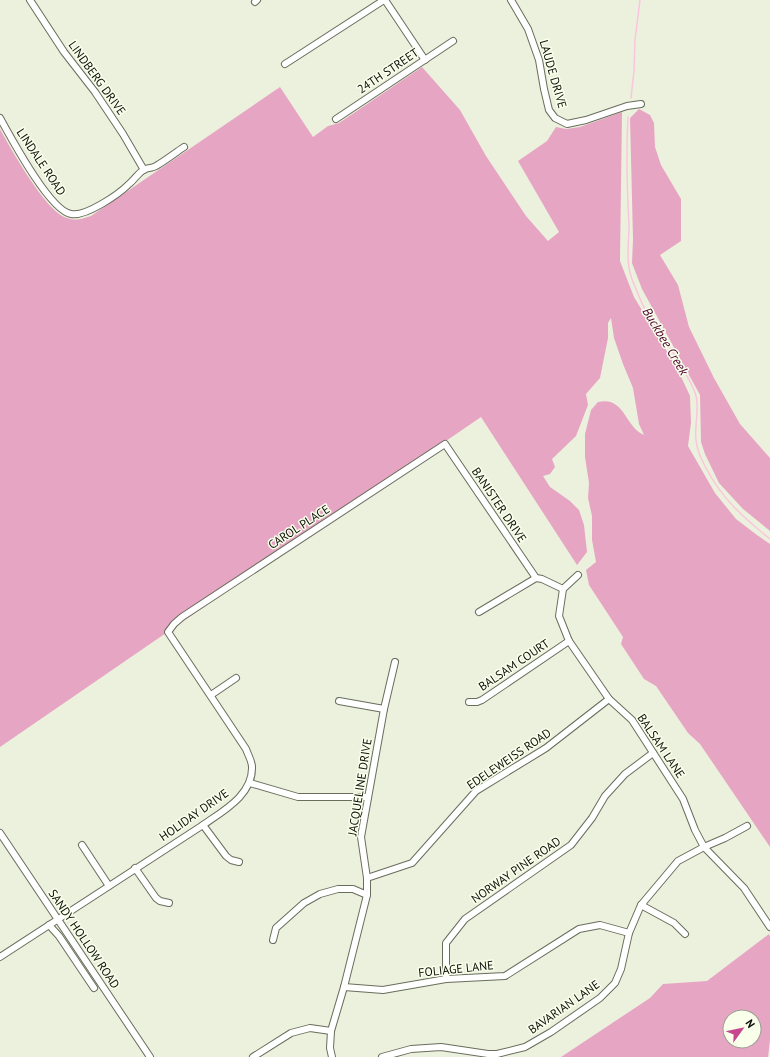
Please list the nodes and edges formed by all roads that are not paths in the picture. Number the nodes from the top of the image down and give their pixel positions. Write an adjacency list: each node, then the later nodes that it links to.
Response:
1 (30, 0): 11 (street, LINDBERG DRIVE)
2 (384, 0): 5 (street); 6 (street)
3 (512, 0): 7 (street, LAUDE DRIVE)
4 (453, 41): 5 (street, 24TH STREET)
5 (425, 60): 9 (street, 24TH STREET)
6 (285, 64)
7 (641, 104)
8 (0, 118): 11 (street, LINDALE ROAD)
9 (336, 119)
10 (184, 147): 11 (street)
11 (144, 170)
12 (445, 444): 14 (street, BANISTER DRIVE); 20 (street, CAROL PLACE)
13 (578, 575): 15 (street)
14 (536, 578): 15 (street); 16 (street)
15 (562, 589): 17 (street, BALSAM LANE)
16 (479, 612)
17 (569, 641): 21 (street, BALSAM LANE); 23 (street, BALSAM COURT)
18 (395, 662): 24 (street, JACQUELINE DRIVE)
19 (236, 678): 20 (street)
20 (211, 695): 26 (street)
21 (609, 699): 25 (street, BALSAM LANE); 35 (street, EDELEWEISS ROAD)
22 (339, 701): 24 (street)
23 (469, 702)
24 (384, 709): 27 (street, JACQUELINE DRIVE)
25 (654, 753): 32 (street, BALSAM LANE); 47 (street, NORWAY PINE ROAD)
26 (250, 783): 27 (street); 28 (street, HOLIDAY DRIVE)
27 (368, 797): 35 (street, JACQUELINE DRIVE)
28 (203, 825): 33 (street); 34 (street, HOLIDAY DRIVE)
29 (747, 826): 32 (street, BAVARIAN LANE)
30 (0, 833): 40 (street, SANDY HOLLOW ROAD)
31 (82, 845): 36 (street)
32 (704, 847): 39 (street, BAVARIAN LANE); 42 (street, BALSAM LANE)
33 (239, 862)
34 (135, 868): 36 (street, HOLIDAY DRIVE); 38 (street)
35 (367, 878): 37 (street, JACQUELINE DRIVE)
36 (109, 886): 40 (street, HOLIDAY DRIVE)
37 (367, 895): 45 (street); 48 (street, JACQUELINE DRIVE)
38 (169, 903)
39 (641, 905): 43 (street, BAVARIAN LANE); 44 (street)
40 (58, 920): 41 (street, HOLIDAY DRIVE); 52 (street, SANDY HOLLOW ROAD)
41 (49, 925): 46 (street, HOLIDAY DRIVE); 49 (street)
42 (770, 927)
43 (630, 933): 47 (street, FOLIAGE LANE); 51 (street, BAVARIAN LANE)
44 (685, 934)
45 (273, 940)
46 (0, 957)
47 (446, 980): 48 (street, FOLIAGE LANE)
48 (344, 987): 50 (street, JACQUELINE DRIVE)
49 (94, 988)
50 (331, 1031): 53 (street); 54 (street, JACQUELINE DRIVE)
51 (466, 1054): 55 (street, BAVARIAN LANE)
52 (150, 1057)
53 (253, 1057)
54 (332, 1057)
55 (382, 1057)

